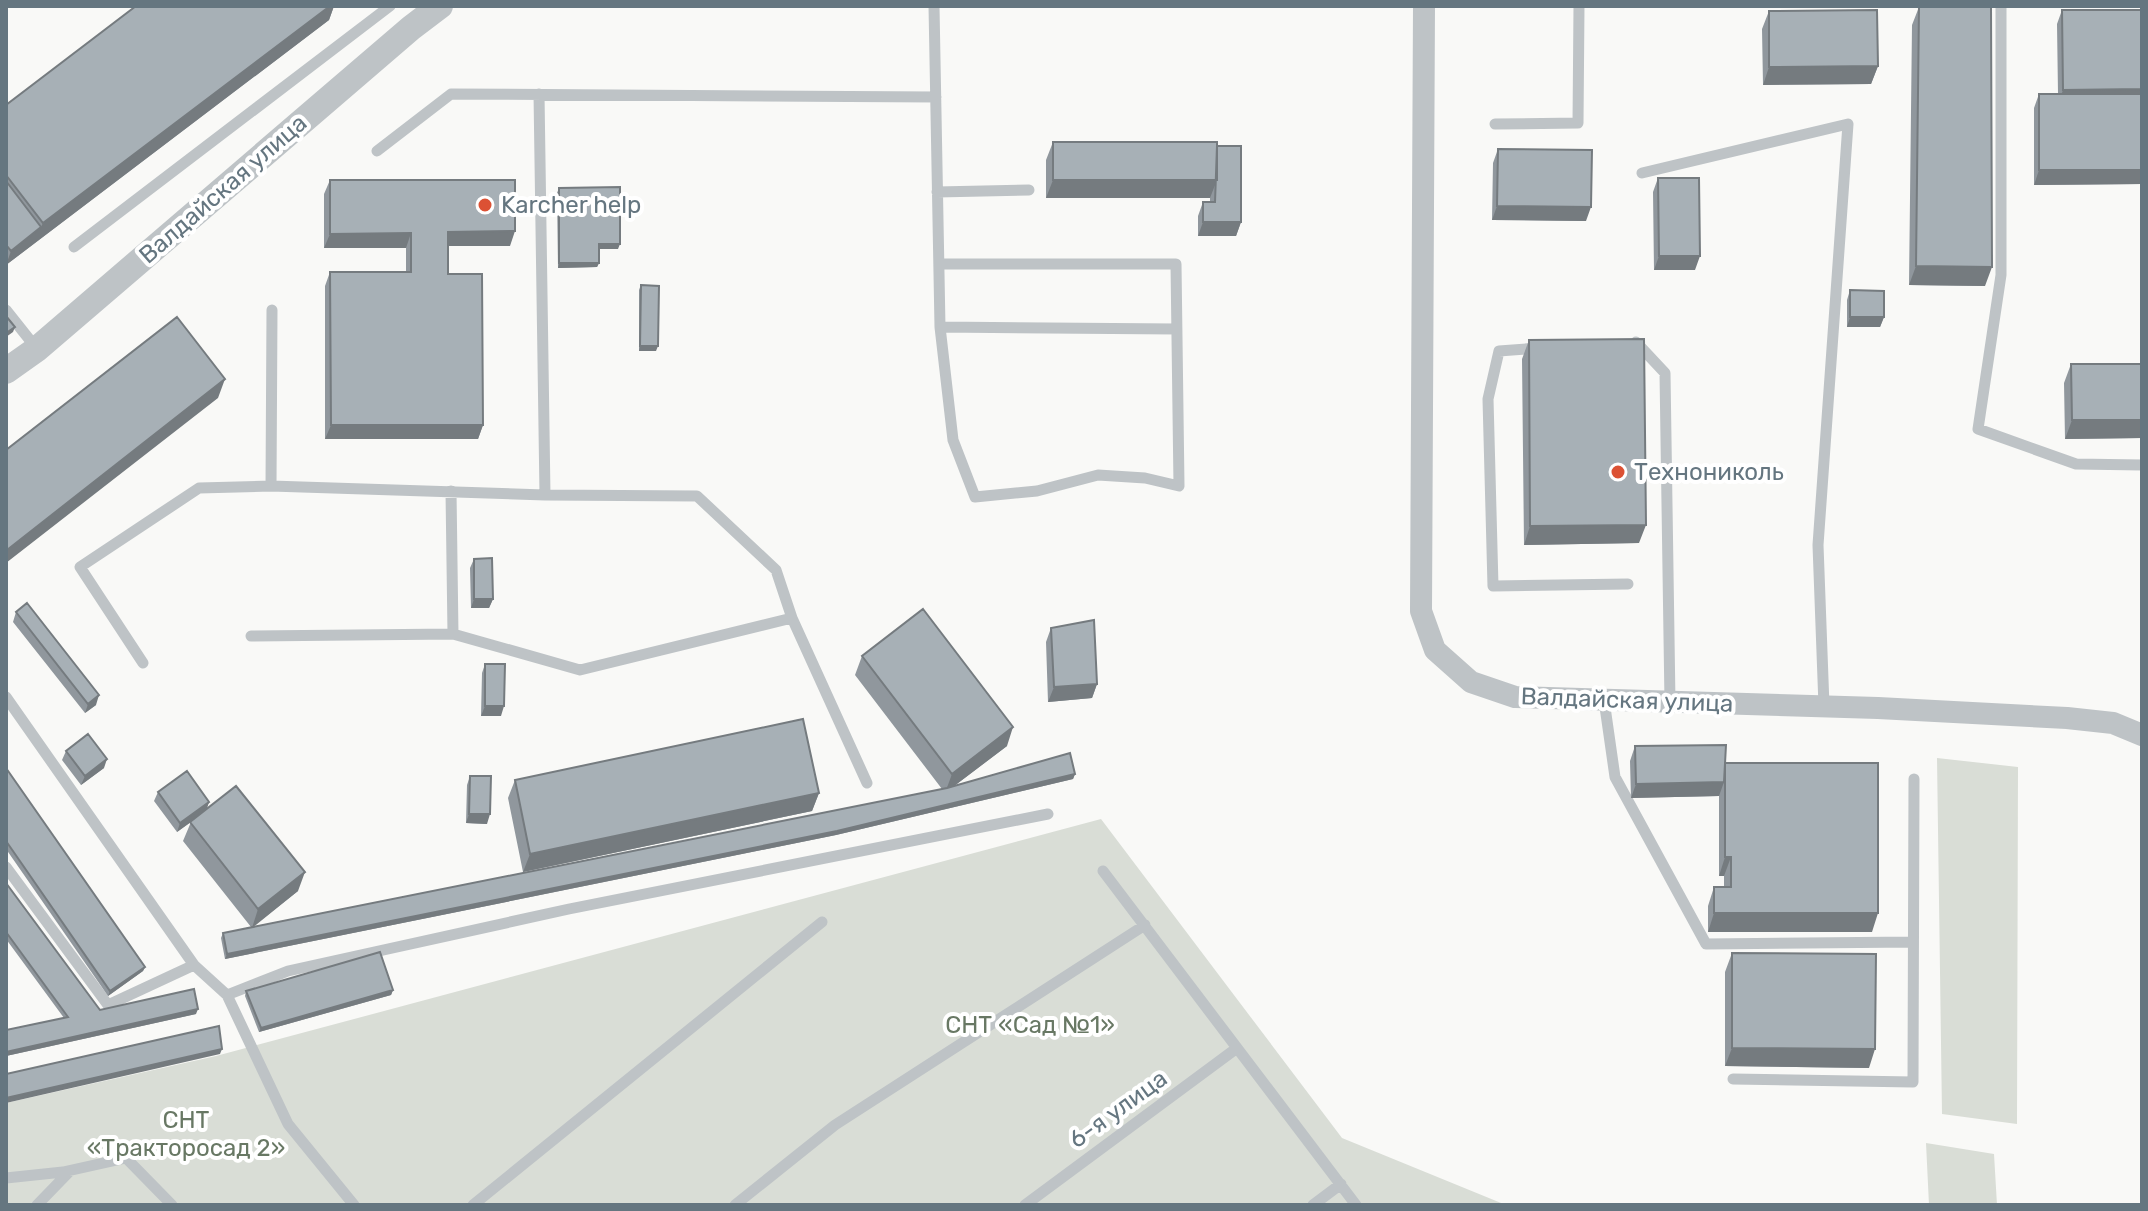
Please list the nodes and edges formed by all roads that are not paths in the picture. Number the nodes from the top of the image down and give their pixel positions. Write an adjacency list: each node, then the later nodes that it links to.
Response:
1 (391, 6): 7 (lane); 15 (lane)
2 (440, 6): 7 (street, Валдайская улица)
3 (934, 6): 9 (lane)
4 (1424, 6): 35 (street, Валдайская улица)
5 (1579, 6): 10 (lane)
6 (2001, 6): 25 (lane)
7 (411, 28): 23 (street, Валдайская улица)
8 (539, 94): 9 (lane); 11 (lane); 28 (lane)
9 (936, 97): 14 (lane)
10 (1495, 124)
11 (377, 151)
12 (1642, 173): 37 (lane)
13 (1029, 190): 14 (lane)
14 (937, 192): 16 (lane)
15 (74, 247)
16 (939, 264): 19 (lane); 20 (lane)
17 (6, 310): 23 (lane)
18 (272, 310): 26 (lane)
19 (940, 327): 20 (lane); 20 (lane)
20 (1176, 329)
21 (1621, 343): 36 (lane)
22 (1545, 348): 29 (lane)
23 (37, 349): 24 (street, Валдайская улица)
24 (6, 371)
25 (2142, 465)
26 (271, 486): 27 (lane); 33 (lane)
27 (451, 491): 28 (lane); 31 (lane)
28 (545, 495): 30 (lane)
29 (1628, 584)
30 (792, 618): 31 (lane); 40 (lane)
31 (453, 634): 32 (lane)
32 (251, 636)
33 (143, 663)
34 (6, 697): 47 (lane)
35 (1604, 700): 36 (street, Валдайская улица); 46 (lane)
36 (1670, 702): 37 (street, Валдайская улица)
37 (1824, 706): 38 (street, Валдайская улица)
38 (2142, 735)
39 (1914, 779): 46 (lane)
40 (867, 783)
41 (1048, 814): 48 (lane)
42 (6, 867): 47 (lane)
43 (1103, 871): 45 (lane)
44 (822, 922): 57 (lane)
45 (1145, 925): 49 (lane); 58 (lane)
46 (1913, 942): 50 (lane)
47 (194, 965): 48 (lane)
48 (227, 995): 56 (lane)
49 (1237, 1048): 53 (lane); 59 (lane, 6-я улица)
50 (1733, 1079)
51 (70, 1170): 52 (lane); 54 (lane); 55 (lane)
52 (6, 1178)
53 (1341, 1184): 60 (lane); 61 (lane)
54 (37, 1205)
55 (172, 1205)
56 (354, 1205)
57 (473, 1205)
58 (735, 1205)
59 (1025, 1205)
60 (1313, 1205)
61 (1356, 1205)

